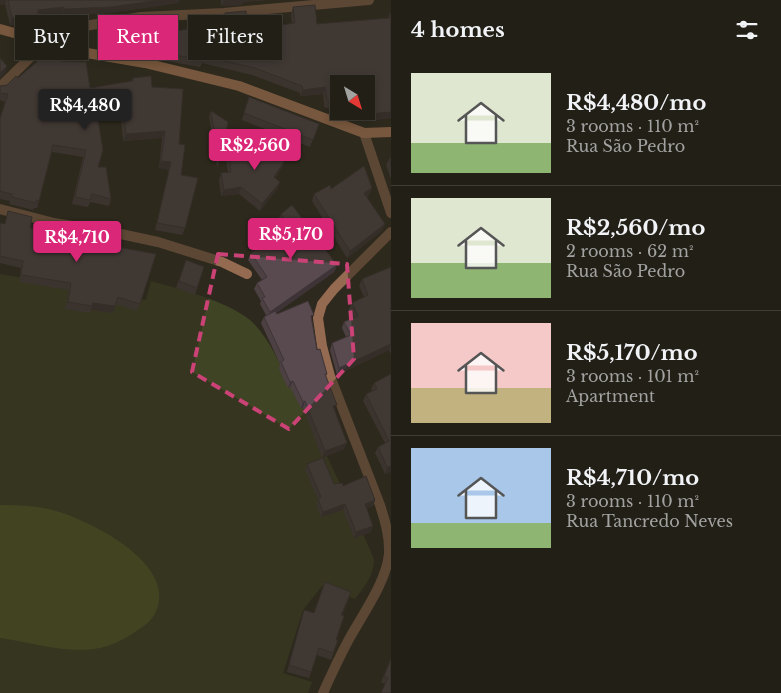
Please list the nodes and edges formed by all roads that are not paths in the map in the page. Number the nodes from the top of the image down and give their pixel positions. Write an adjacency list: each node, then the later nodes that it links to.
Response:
1 (369, 0): 2 (street)
2 (174, 15)
3 (0, 29): 4 (street)
4 (15, 34)
5 (88, 52): 8 (street)
6 (28, 60): 9 (street)
7 (143, 60): 8 (street)
8 (146, 63): 11 (street)
9 (0, 87)
10 (391, 132): 11 (street)
11 (364, 133): 13 (street)
12 (0, 209): 15 (street)
13 (391, 213)
14 (391, 232): 16 (street)
15 (247, 274)
16 (323, 693)

